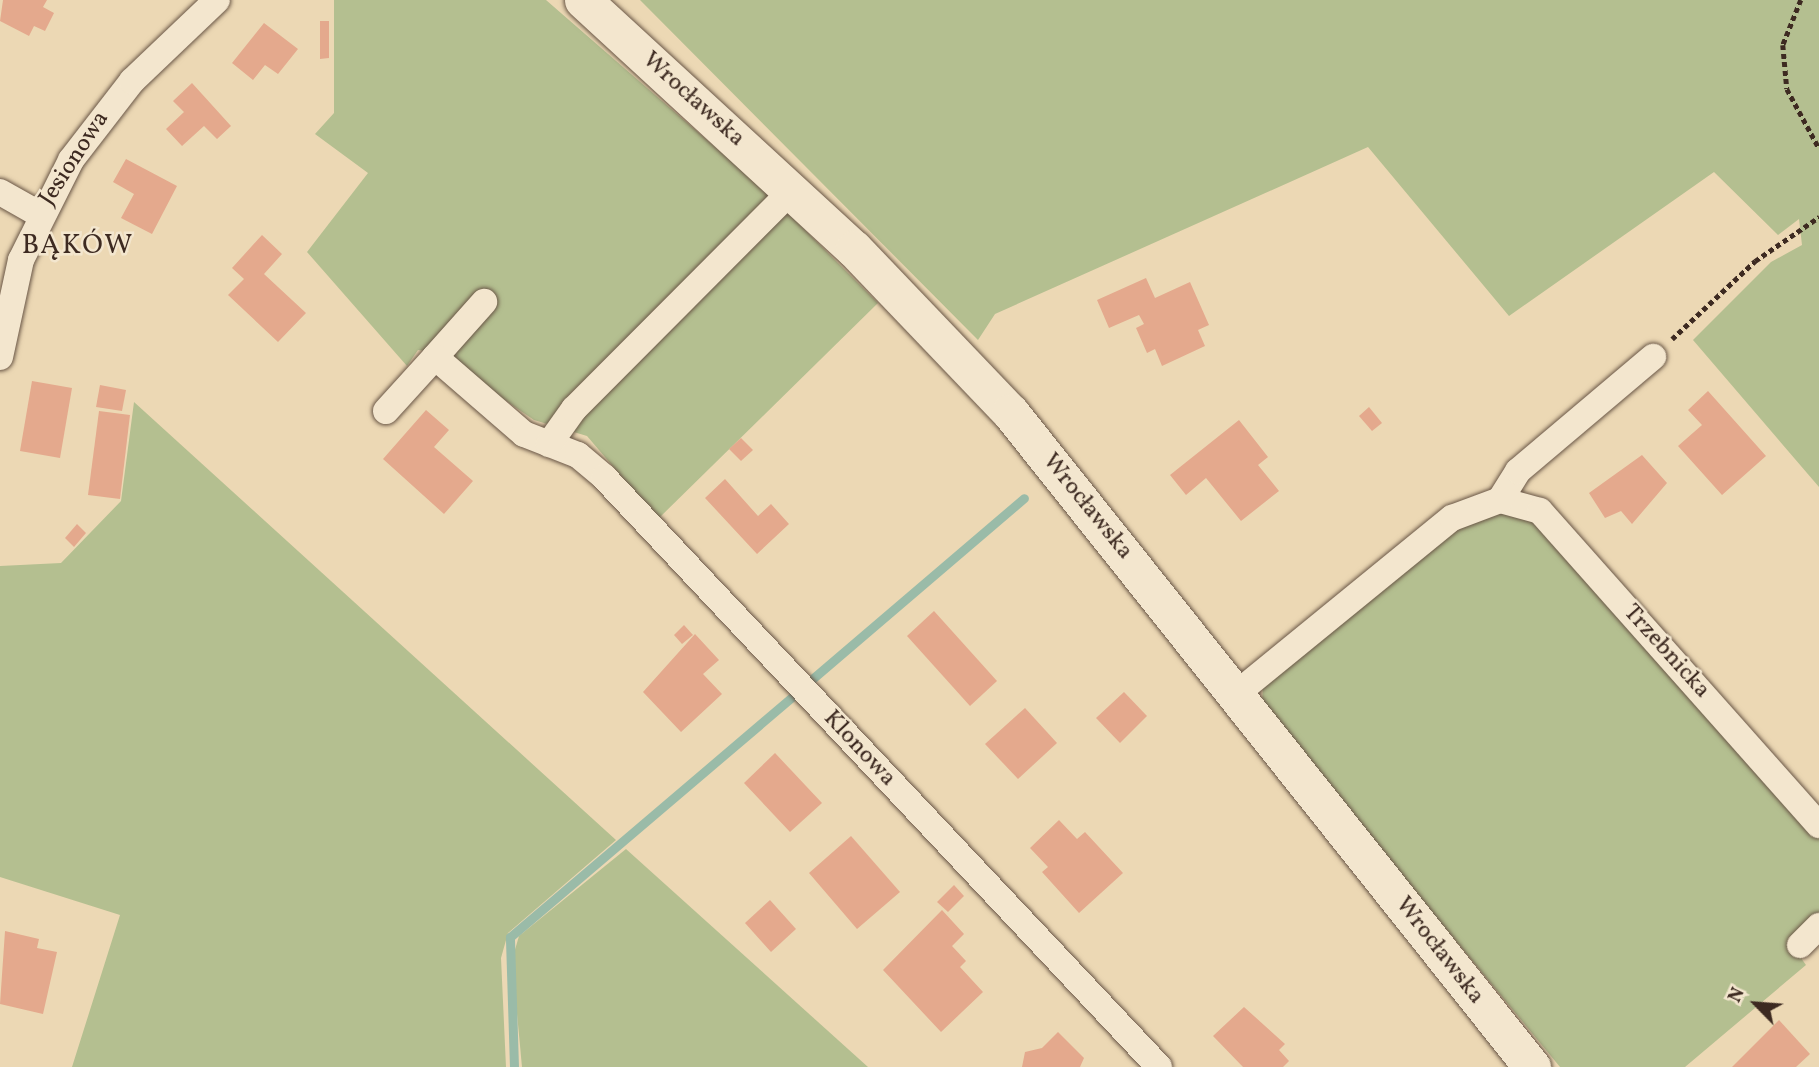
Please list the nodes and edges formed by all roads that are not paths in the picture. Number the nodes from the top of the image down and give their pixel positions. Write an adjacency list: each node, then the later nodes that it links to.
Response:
1 (217, 0): 5 (street, Jesionowa)
2 (583, 0): 3 (street, Wrocławska)
3 (792, 190): 11 (street); 13 (street, Wrocławska)
4 (0, 192): 5 (street)
5 (39, 214): 7 (street, Jesionowa)
6 (484, 302): 8 (street)
7 (0, 356)
8 (435, 357): 10 (street); 11 (street, Klonowa)
9 (1653, 357): 12 (street)
10 (386, 411)
11 (549, 444): 17 (street, Klonowa)
12 (1500, 500): 13 (street); 14 (street, Trzebnicka)
13 (1236, 694): 18 (street, Wrocławska)
14 (1819, 825)
15 (1819, 926): 16 (street)
16 (1800, 945)
17 (1159, 1067)
18 (1532, 1067)

